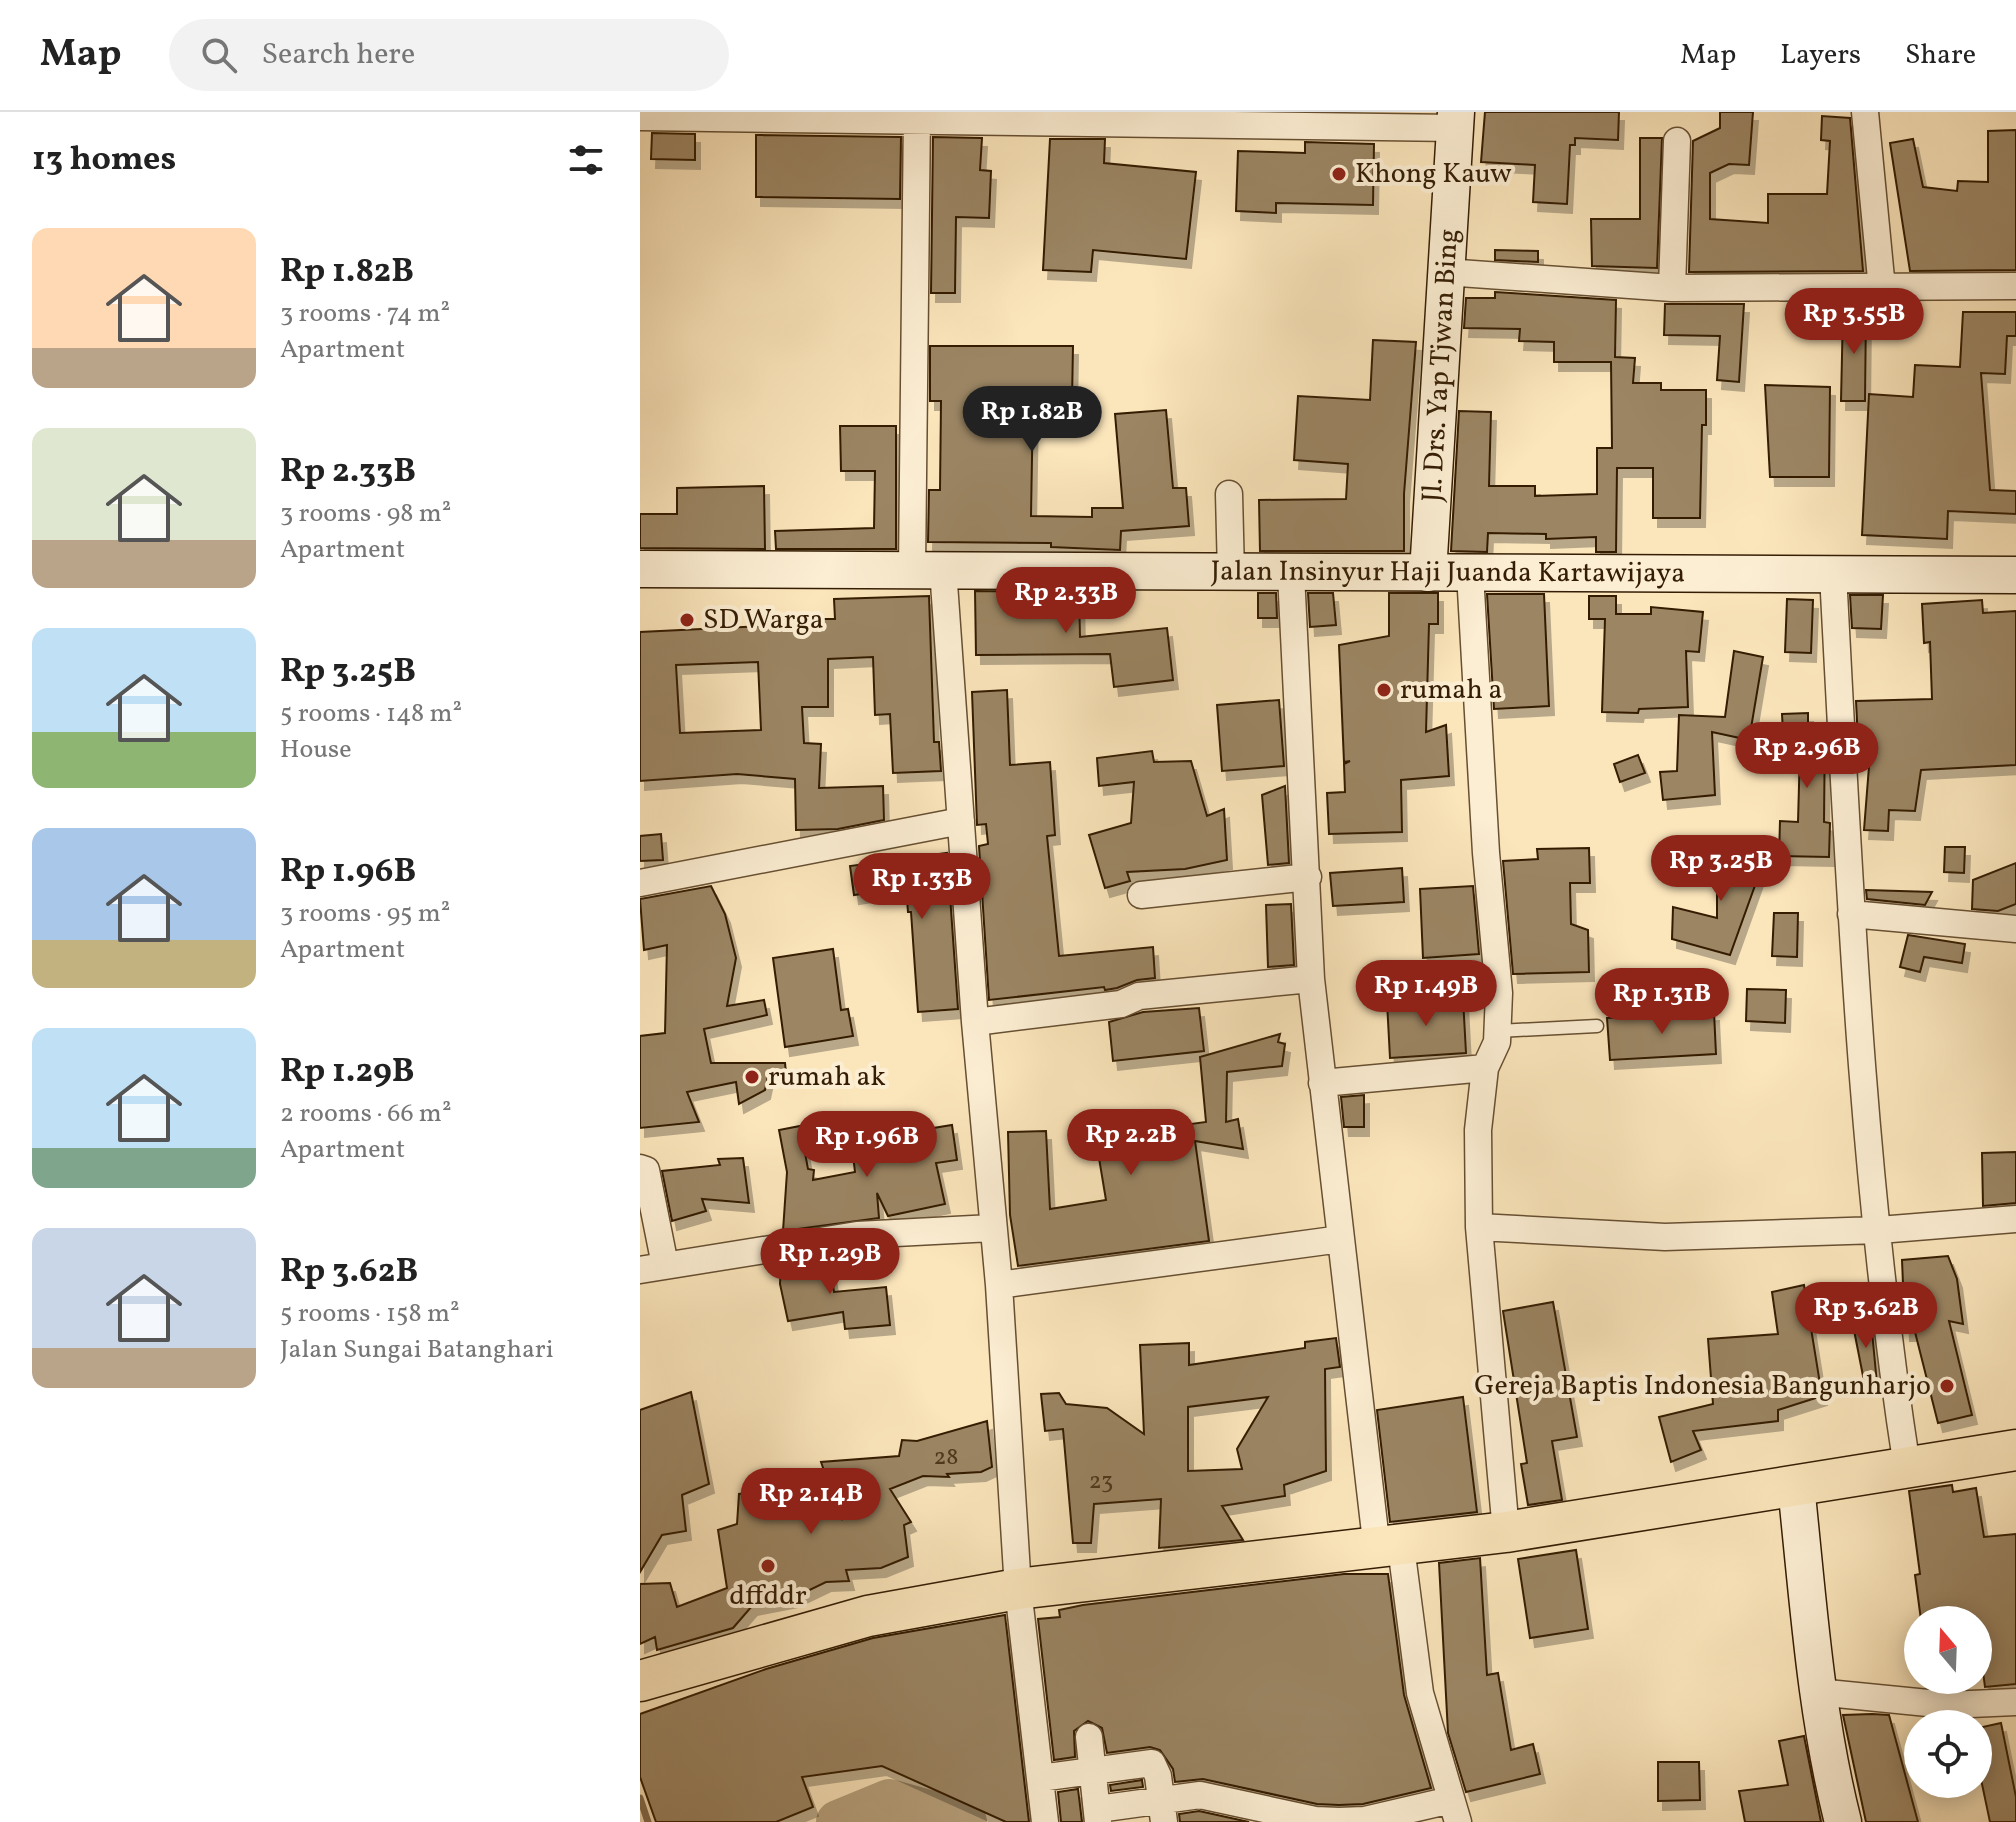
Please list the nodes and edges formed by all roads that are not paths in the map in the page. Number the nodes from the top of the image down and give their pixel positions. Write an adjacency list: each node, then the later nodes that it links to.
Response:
1 (1865, 112): 10 (street)
2 (887, 116): 3 (street); 4 (street)
3 (640, 117)
4 (917, 117): 5 (street); 13 (street)
5 (1455, 120): 7 (main road, Jl. Drs. Yap Tjwan Bing)
6 (1677, 141): 9 (street)
7 (1445, 272): 9 (street); 14 (main road, Jl. Drs. Yap Tjwan Bing)
8 (2016, 286): 10 (street)
9 (1672, 288): 10 (street)
10 (1882, 289)
11 (1229, 494): 16 (street)
12 (640, 569): 13 (main road, Jalan Insinyur Haji Juanda Kartawijaya)
13 (928, 569): 16 (main road, Jalan Insinyur Haji Juanda Kartawijaya); 20 (street)
14 (1428, 573): 15 (main road, Jalan Insinyur Haji Juanda Kartawijaya); 17 (main road, Jalan Insinyur Haji Juanda Kartawijaya)
15 (1470, 573): 18 (main road, Jalan Insinyur Haji Juanda Kartawijaya); 29 (street)
16 (1231, 574): 17 (main road, Jalan Insinyur Haji Juanda Kartawijaya)
17 (1291, 574): 21 (street)
18 (1833, 574): 19 (main road, Jalan Insinyur Haji Juanda Kartawijaya); 24 (street)
19 (2016, 575)
20 (961, 821): 22 (street); 27 (street)
21 (1308, 877): 23 (street); 26 (street)
22 (640, 883)
23 (1141, 895)
24 (1851, 914): 25 (street); 36 (street)
25 (2016, 929)
26 (1311, 979): 27 (street); 31 (street)
27 (975, 1022): 35 (street)
28 (1597, 1026): 29 (lane)
29 (1498, 1031): 30 (street)
30 (1485, 1068): 31 (street); 34 (street)
31 (1322, 1083): 37 (street)
32 (640, 1168): 38 (street)
33 (2016, 1219): 36 (street)
34 (1479, 1227): 36 (street); 43 (street)
35 (992, 1228): 38 (street); 39 (street)
36 (1879, 1230): 41 (street)
37 (1341, 1239): 39 (street); 44 (street)
38 (653, 1267)
39 (999, 1285): 45 (street)
40 (2015, 1456): 41 (main road)
41 (1907, 1467): 42 (main road)
42 (1796, 1486): 43 (main road); 47 (main road)
43 (1506, 1532): 44 (main road)
44 (1389, 1548): 45 (main road); 53 (street)
45 (1018, 1589): 46 (main road); 51 (street)
46 (640, 1681)
47 (1817, 1692): 48 (street); 57 (main road)
48 (2016, 1702)
49 (1089, 1737): 50 (street)
50 (1095, 1770): 51 (street); 52 (street); 54 (street)
51 (1040, 1778): 56 (street)
52 (1163, 1811): 54 (street); 55 (street)
53 (1454, 1811): 55 (street)
54 (1098, 1816)
55 (1282, 1818)
56 (1045, 1822)
57 (1843, 1822)

